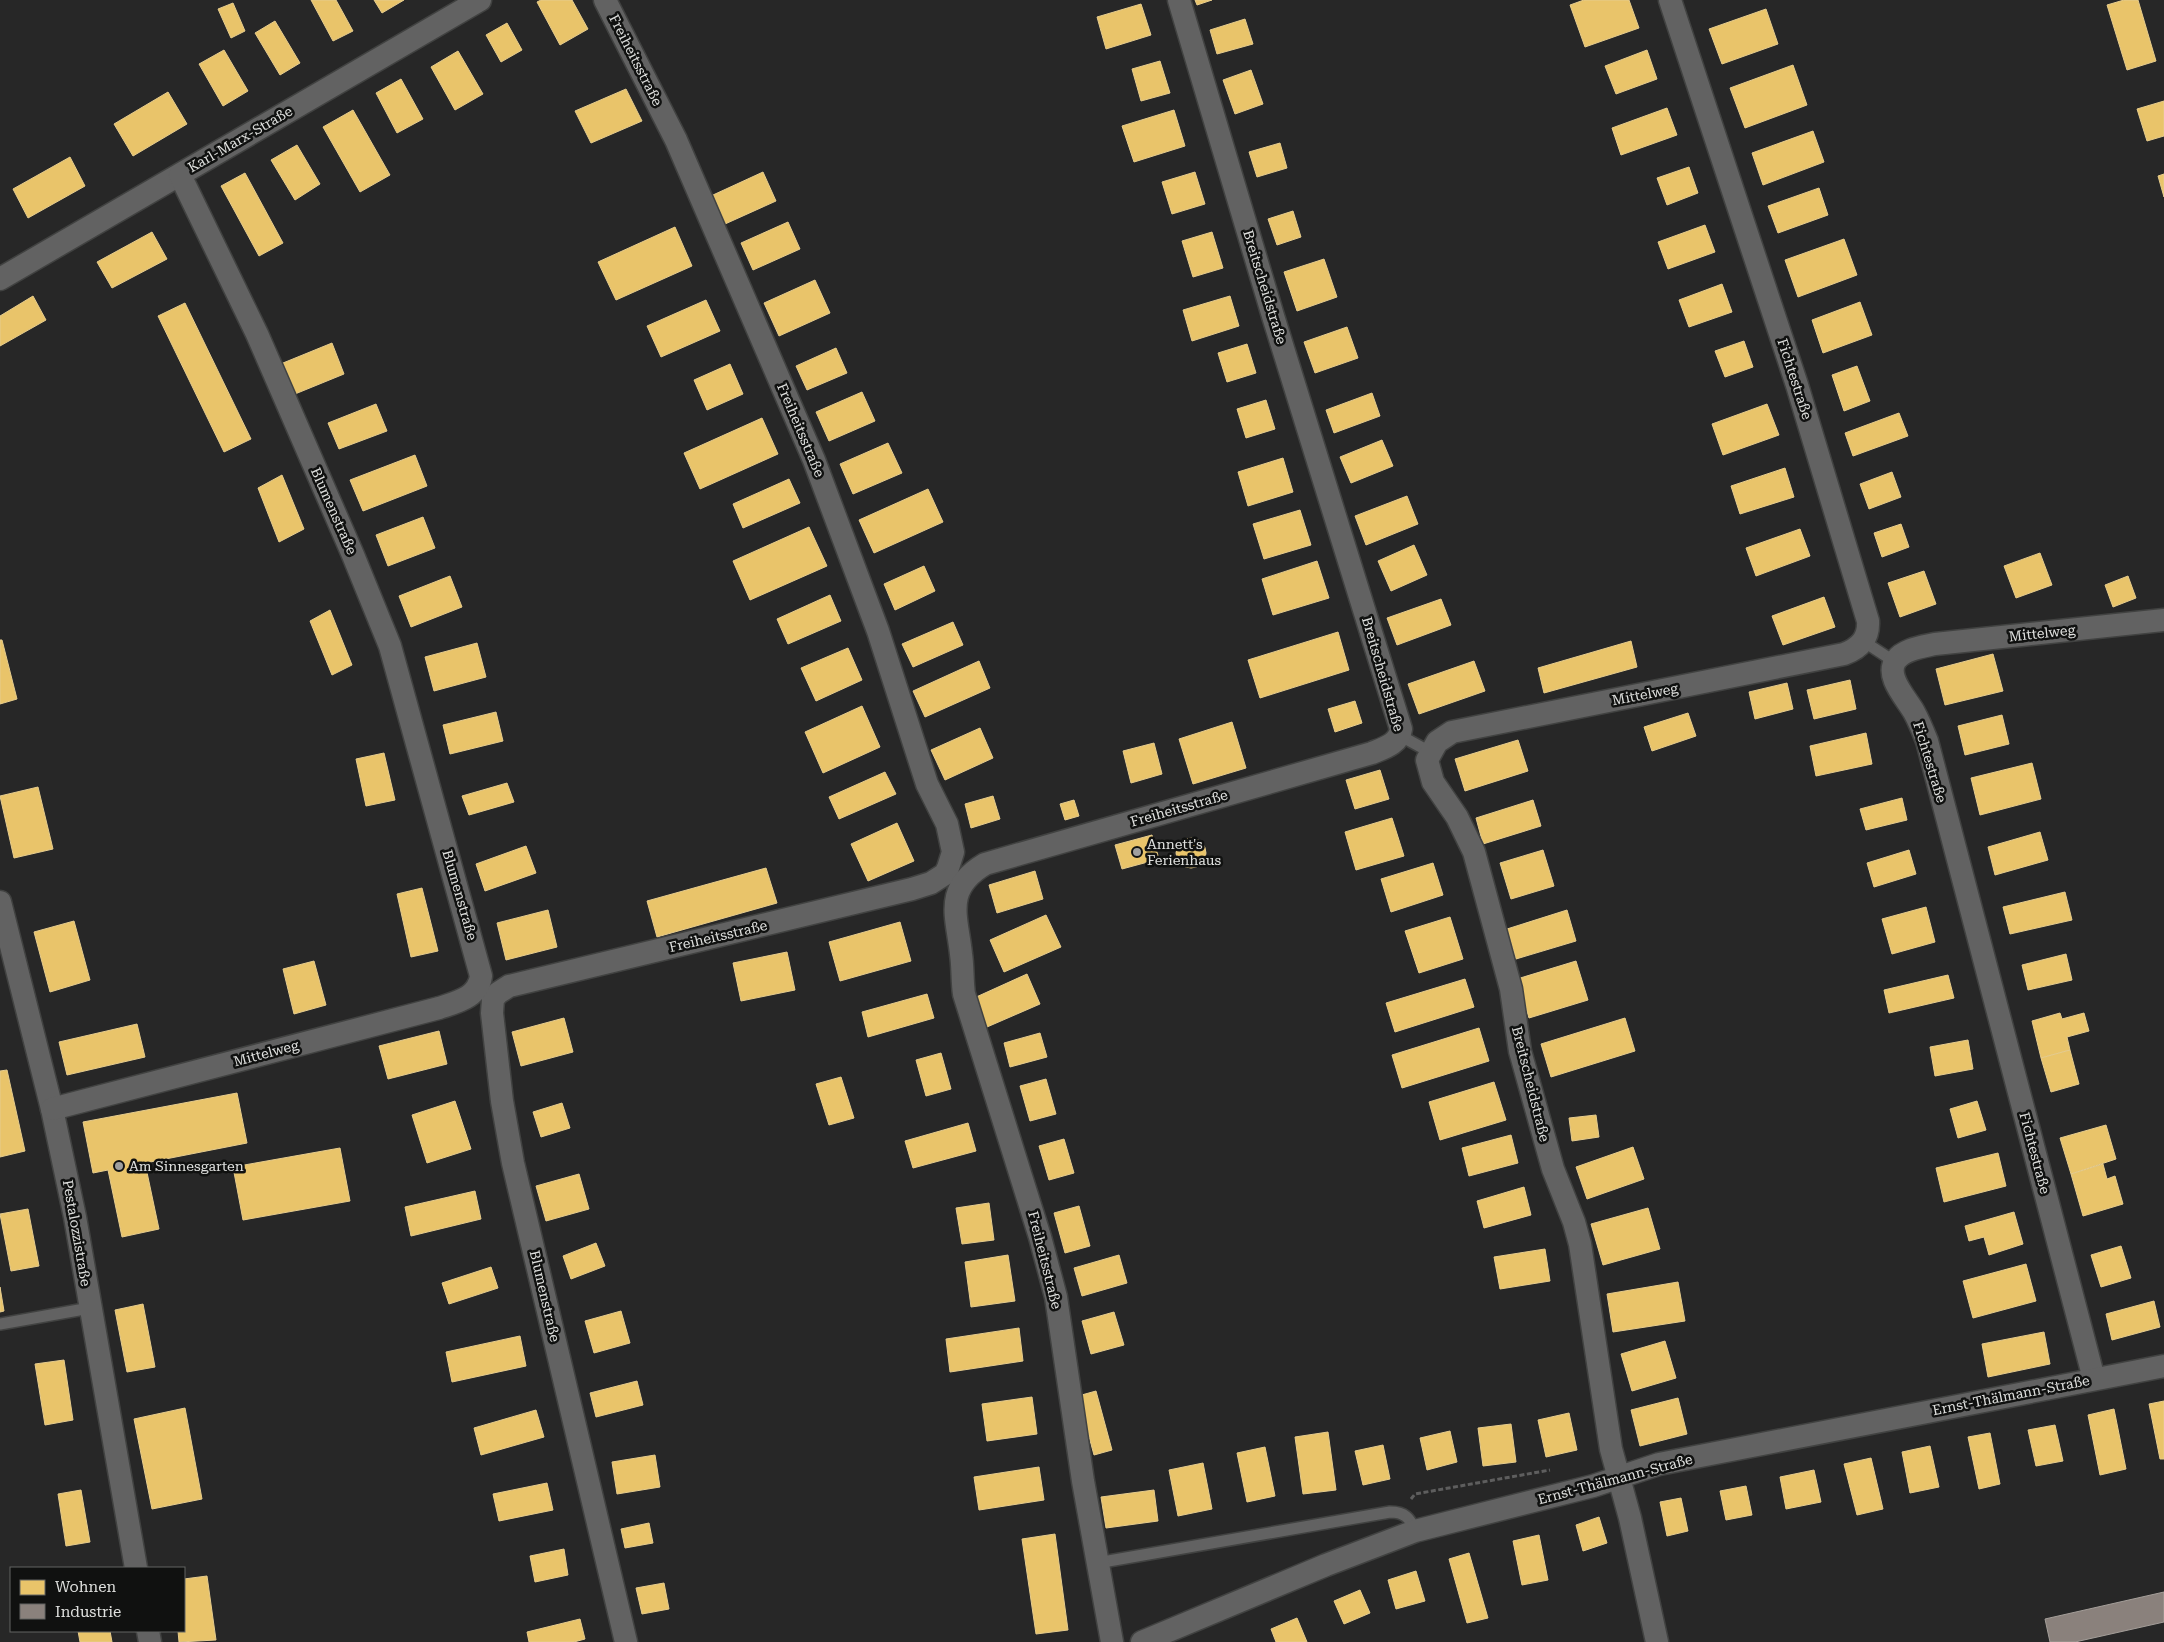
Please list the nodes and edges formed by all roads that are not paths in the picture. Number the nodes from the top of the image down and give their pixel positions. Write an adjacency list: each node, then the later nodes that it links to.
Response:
1 (480, 0): 5 (street, Karl-Marx-Straße)
2 (605, 0): 12 (street, Freiheitsstraße)
3 (1180, 0): 10 (street, Breitscheidstraße)
4 (1670, 0): 8 (street, Fichtestraße)
5 (180, 175): 6 (street, Karl-Marx-Straße); 14 (street, Blumenstraße)
6 (0, 278)
7 (2164, 620): 9 (street, Mittelweg)
8 (1863, 641): 9 (lane); 11 (street, Mittelweg)
9 (1895, 662): 19 (street, Fichtestraße)
10 (1399, 735): 11 (lane, Breitscheidstraße); 12 (street, Freiheitsstraße)
11 (1430, 752): 20 (street, Breitscheidstraße)
12 (953, 880): 14 (street, Freiheitsstraße); 22 (street, Freiheitsstraße)
13 (0, 902): 15 (street, Pestalozzistraße)
14 (485, 994): 15 (street, Mittelweg); 24 (street, Blumenstraße)
15 (52, 1109): 16 (street, Pestalozzistraße)
16 (90, 1308): 17 (lane); 23 (street, Pestalozzistraße)
17 (0, 1324)
18 (2164, 1366): 19 (street, Ernst-Thälmann-Straße)
19 (2094, 1379): 20 (street, Ernst-Thälmann-Straße)
20 (1619, 1477): 21 (street, Ernst-Thälmann-Straße); 27 (street, Breitscheidstraße)
21 (1415, 1531): 22 (lane); 26 (street, Ernst-Thälmann-Straße)
22 (1097, 1563): 25 (street, Freiheitsstraße)
23 (136, 1567)
24 (626, 1642)
25 (1112, 1642)
26 (1142, 1642)
27 (1657, 1642)

